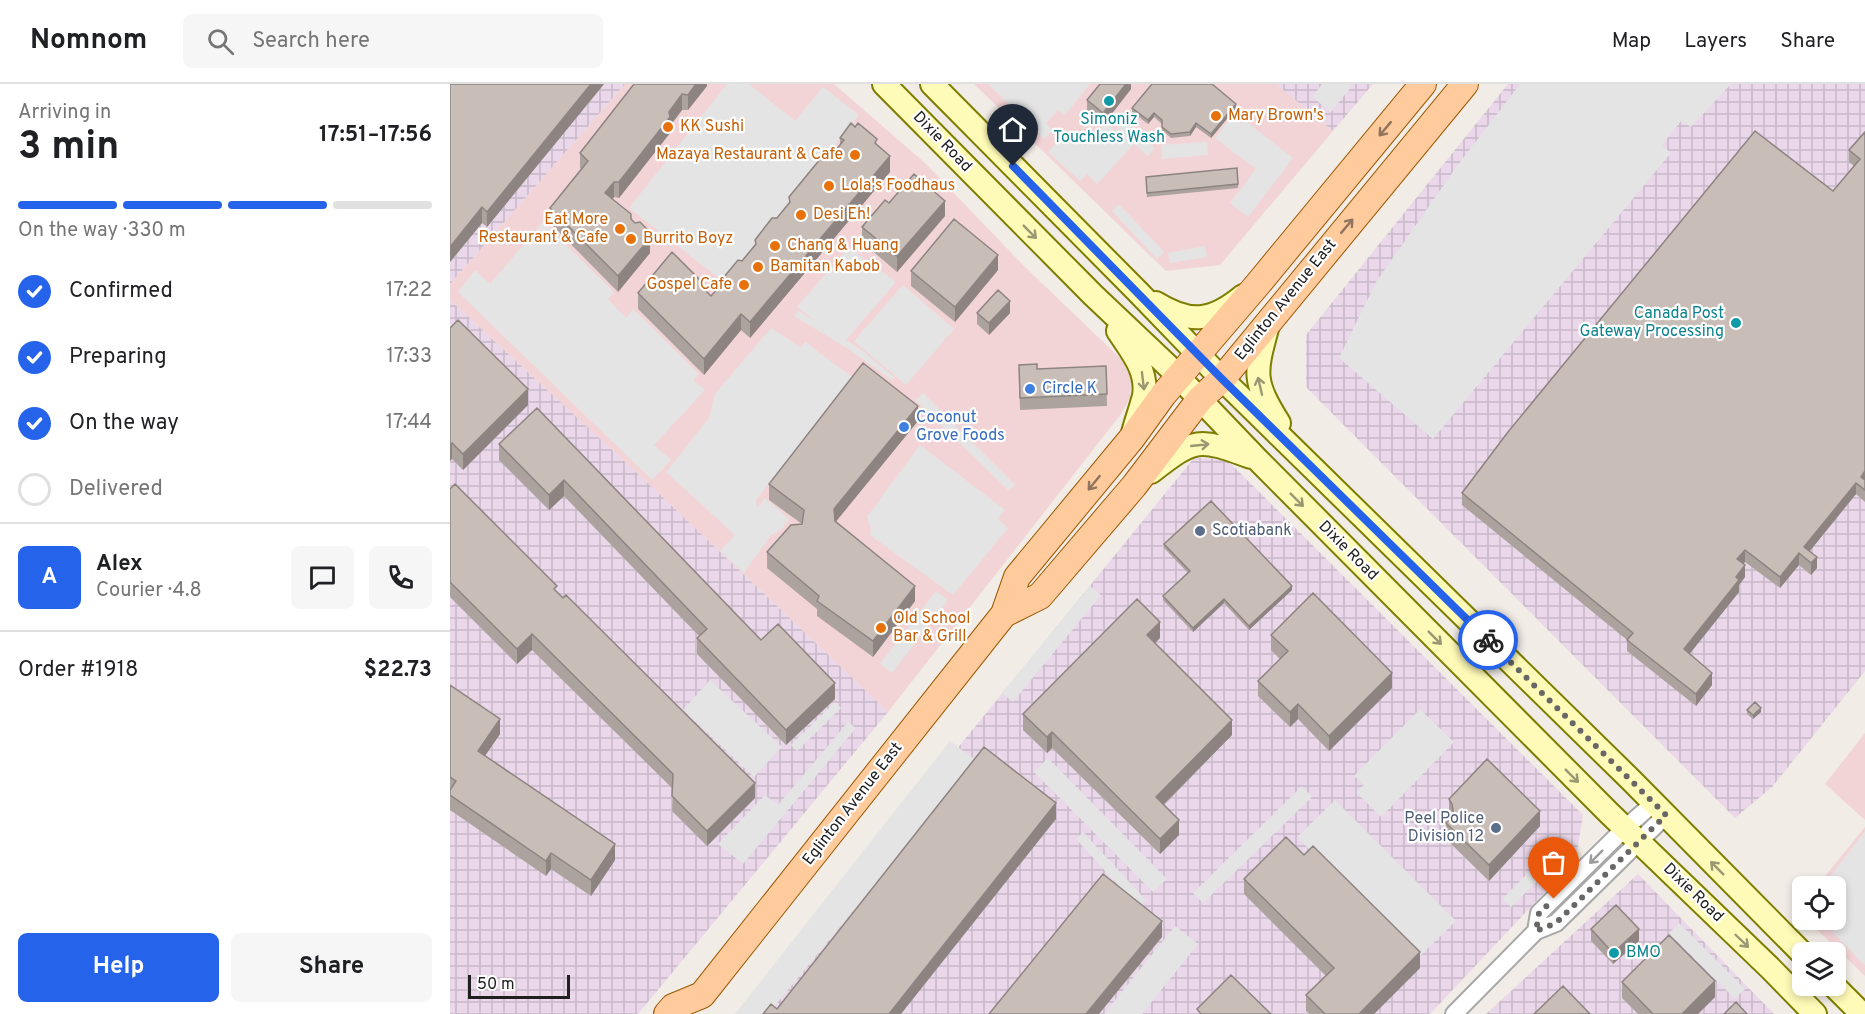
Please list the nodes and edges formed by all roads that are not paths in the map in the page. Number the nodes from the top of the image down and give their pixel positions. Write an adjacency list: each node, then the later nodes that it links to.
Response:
1 (884, 84): 6 (main road, Dixie Road)
2 (932, 84): 5 (main road, Dixie Road)
3 (1423, 84): 7 (main road, Eglinton Avenue East, one-way to 7)
4 (1465, 84): 10 (main road, Eglinton Avenue East, one-way to 4)
5 (1013, 166): 6 (main road); 8 (main road, Dixie Road)
6 (989, 191): 9 (main road, Dixie Road, one-way to 9)
7 (1258, 284): 8 (main road); 11 (main road, Eglinton Avenue East)
8 (1138, 292): 11 (main road, Dixie Road)
9 (1093, 295): 12 (main road, Dixie Road); 15 (main road, one-way to 15)
10 (1269, 319): 13 (main road, Eglinton Avenue East); 16 (main road, one-way to 10)
11 (1197, 354): 12 (main road, Eglinton Avenue East); 13 (main road, Dixie Road)
12 (1178, 377): 14 (main road, Dixie Road); 15 (main road, Eglinton Avenue East)
13 (1222, 379): 14 (main road, Eglinton Avenue East); 16 (main road, Dixie Road)
14 (1200, 399): 17 (main road, Dixie Road); 18 (main road, Eglinton Avenue East)
15 (1132, 438): 19 (main road, Eglinton Avenue East, one-way to 19)
16 (1299, 455): 20 (main road, Dixie Road)
17 (1256, 458): 18 (main road, one-way to 17); 21 (main road, Dixie Road, one-way to 21)
18 (1134, 486): 19 (main road, Eglinton Avenue East)
19 (1004, 614): 24 (main road, Eglinton Avenue East)
20 (1660, 809): 21 (street); 22 (main road, Dixie Road, one-way to 20)
21 (1632, 834): 26 (street); 27 (main road, Dixie Road, one-way to 27)
22 (1792, 943)
23 (1844, 996): 28 (main road)
24 (703, 1004): 25 (main road, Eglinton Avenue East)
25 (667, 1014)
26 (1454, 1014)
27 (1815, 1014)
28 (1862, 1014)

